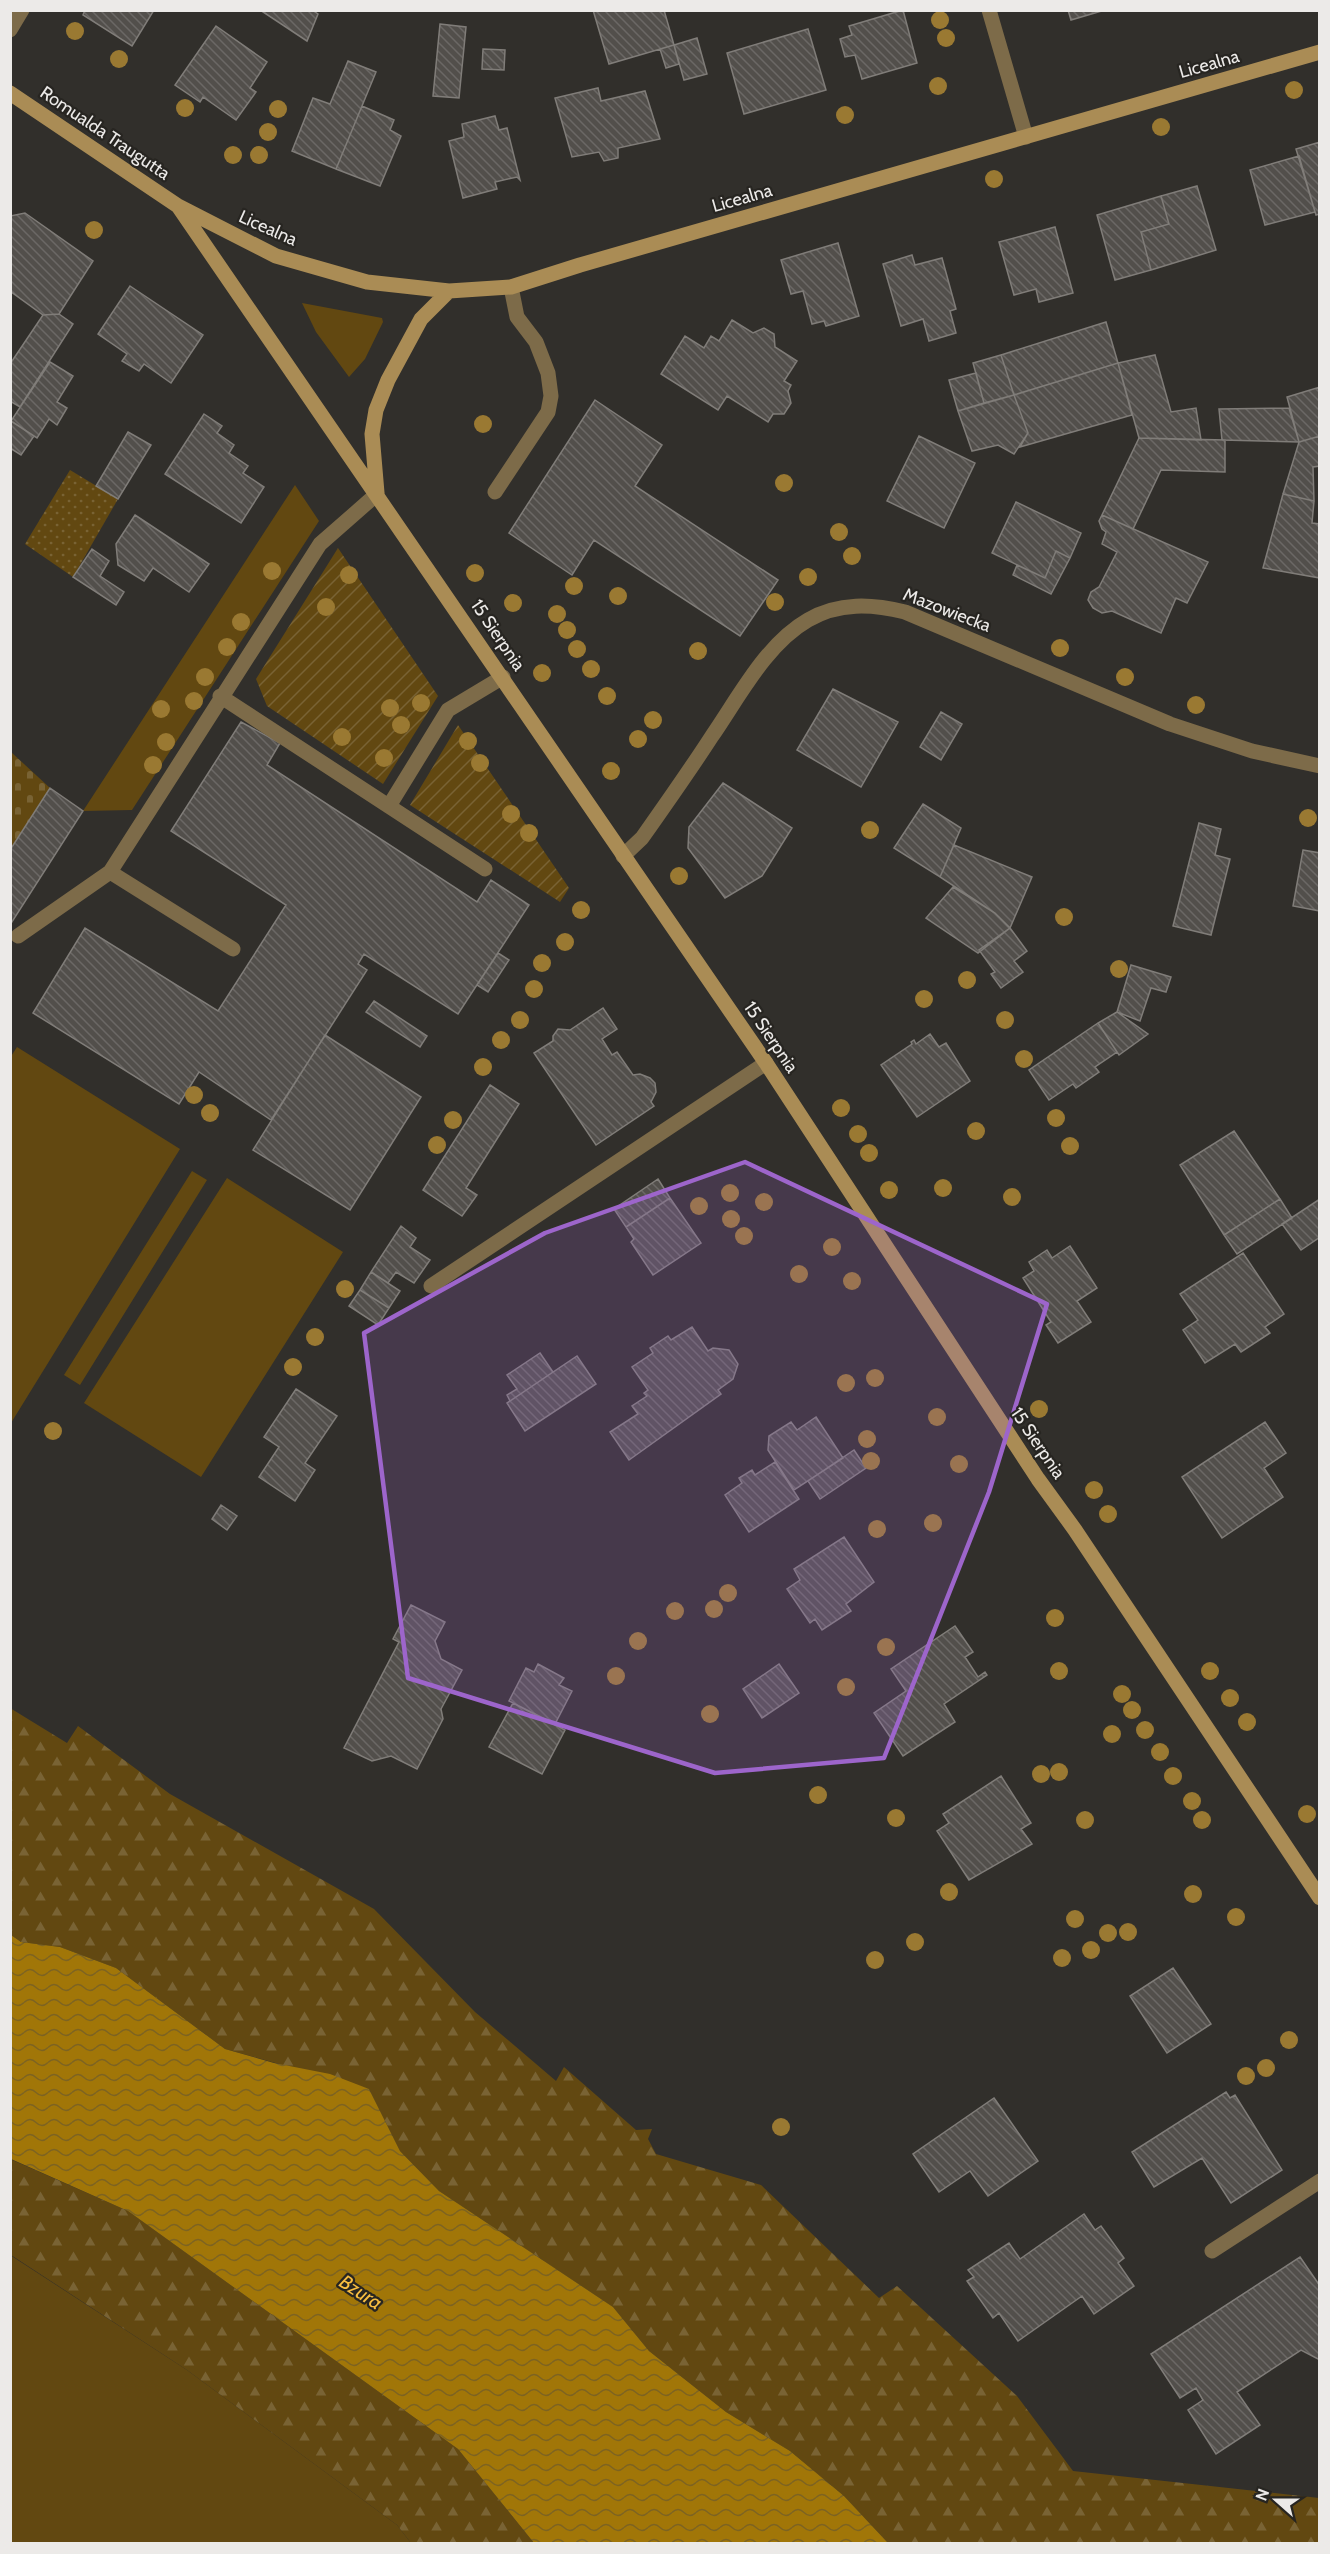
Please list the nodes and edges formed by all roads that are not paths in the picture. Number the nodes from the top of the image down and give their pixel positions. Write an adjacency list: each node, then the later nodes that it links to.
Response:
1 (22, 10): 3 (street)
2 (989, 10): 6 (street)
3 (10, 30)
4 (1320, 52): 6 (street, Licealna)
5 (10, 93): 7 (street, Romualda Traugutta)
6 (1026, 137): 8 (street, Licealna)
7 (178, 206): 9 (street, Licealna); 11 (street, 15 Sierpnia)
8 (512, 287): 9 (street, Licealna); 10 (street)
9 (448, 291): 11 (street)
10 (495, 492)
11 (377, 494): 12 (street, 15 Sierpnia); 13 (street)
12 (503, 677): 15 (street); 16 (street, 15 Sierpnia)
13 (220, 696): 15 (street); 18 (street)
14 (1320, 766): 16 (street, Mazowiecka)
15 (389, 806): 17 (street)
16 (623, 856): 21 (street, 15 Sierpnia)
17 (485, 869)
18 (110, 872): 19 (street); 20 (street)
19 (18, 936)
20 (233, 949)
21 (766, 1063): 22 (street); 23 (street, 15 Sierpnia)
22 (431, 1286)
23 (1320, 1898)
24 (1320, 2181): 25 (street)
25 (1212, 2251)

